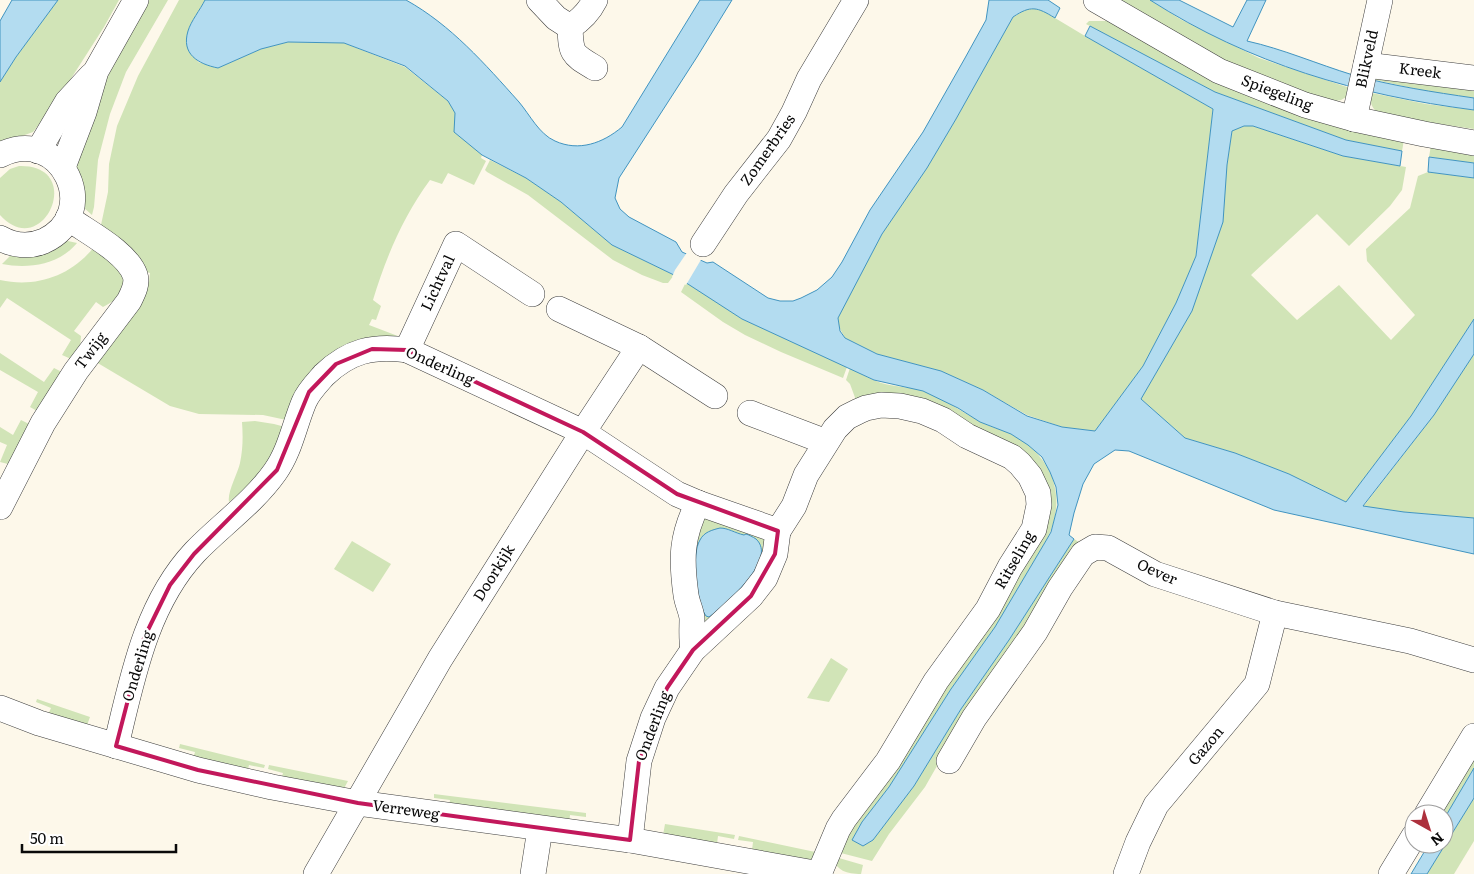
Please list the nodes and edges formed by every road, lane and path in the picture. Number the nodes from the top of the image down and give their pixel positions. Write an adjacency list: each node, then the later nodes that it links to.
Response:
1 (136, 0): 9 (street)
2 (539, 0): 7 (street)
3 (595, 0): 7 (street)
4 (856, 0): 19 (street, Zomerbries)
5 (1096, 0): 12 (street, Spiegeling)
6 (1380, 0): 10 (street, Blikveld)
7 (570, 27): 8 (street)
8 (595, 68)
9 (96, 71): 14 (street); 16 (street)
10 (1363, 77): 11 (street, Kreek); 12 (street, Blikveld)
11 (1474, 78)
12 (1354, 119): 13 (street, Spiegeling)
13 (1474, 143)
14 (38, 151): 15 (street); 16 (street)
15 (0, 155)
16 (63, 167): 17 (street)
17 (68, 218): 18 (street); 29 (street, Twijg)
18 (1, 240)
19 (703, 244)
20 (532, 294): 23 (street, Lichtval)
21 (559, 309): 22 (street)
22 (640, 347): 24 (street); 26 (street, Doorkijk)
23 (407, 350): 26 (street, Onderling); 36 (street, Onderling)
24 (715, 396)
25 (750, 413): 27 (street)
26 (583, 432): 28 (street, Onderling); 38 (street, Doorkijk)
27 (826, 442): 30 (street, Ritseling); 45 (street, Ritseling)
28 (698, 503): 30 (street, Onderling); 32 (street)
29 (0, 507)
30 (778, 530): 32 (street, Onderling)
31 (1275, 613): 33 (street, Oever); 37 (street, Oever); 46 (street, Gazon)
32 (693, 650): 41 (street, Onderling)
33 (1474, 660)
34 (0, 708): 36 (street, Verreweg)
35 (1474, 736): 39 (street)
36 (116, 746): 38 (street, Verreweg)
37 (949, 761)
38 (358, 803): 40 (street, Verreweg); 43 (street, Doorkijk)
39 (1433, 804)
40 (540, 829): 41 (street, Verreweg); 44 (street)
41 (630, 840): 45 (street, Verreweg)
42 (1404, 853): 47 (street)
43 (316, 874)
44 (534, 874)
45 (819, 874)
46 (1126, 874)
47 (1391, 874)

